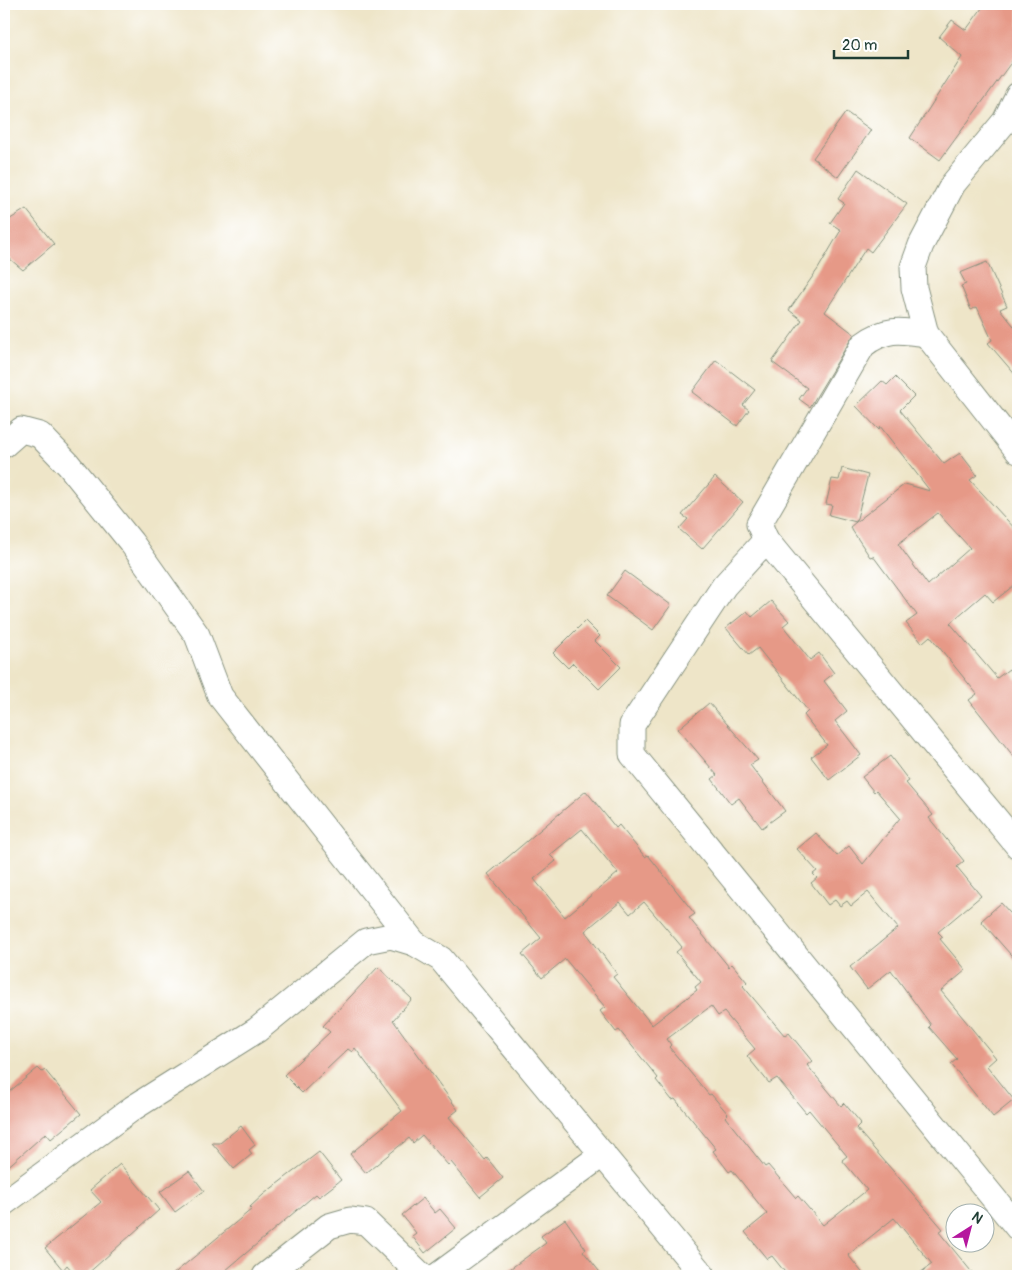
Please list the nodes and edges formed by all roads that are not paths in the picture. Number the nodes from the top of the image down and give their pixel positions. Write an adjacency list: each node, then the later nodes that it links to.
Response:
1 (1018, 95): 2 (street)
2 (1012, 128): 3 (street)
3 (926, 334): 5 (street); 6 (street)
4 (4, 445): 8 (street)
5 (1018, 451)
6 (766, 540): 7 (street); 11 (street)
7 (1018, 846)
8 (414, 943): 9 (street); 10 (street)
9 (603, 1154): 14 (street); 15 (street)
10 (4, 1204)
11 (1018, 1228)
12 (265, 1276): 13 (street)
13 (422, 1276)
14 (437, 1276)
15 (704, 1276)

